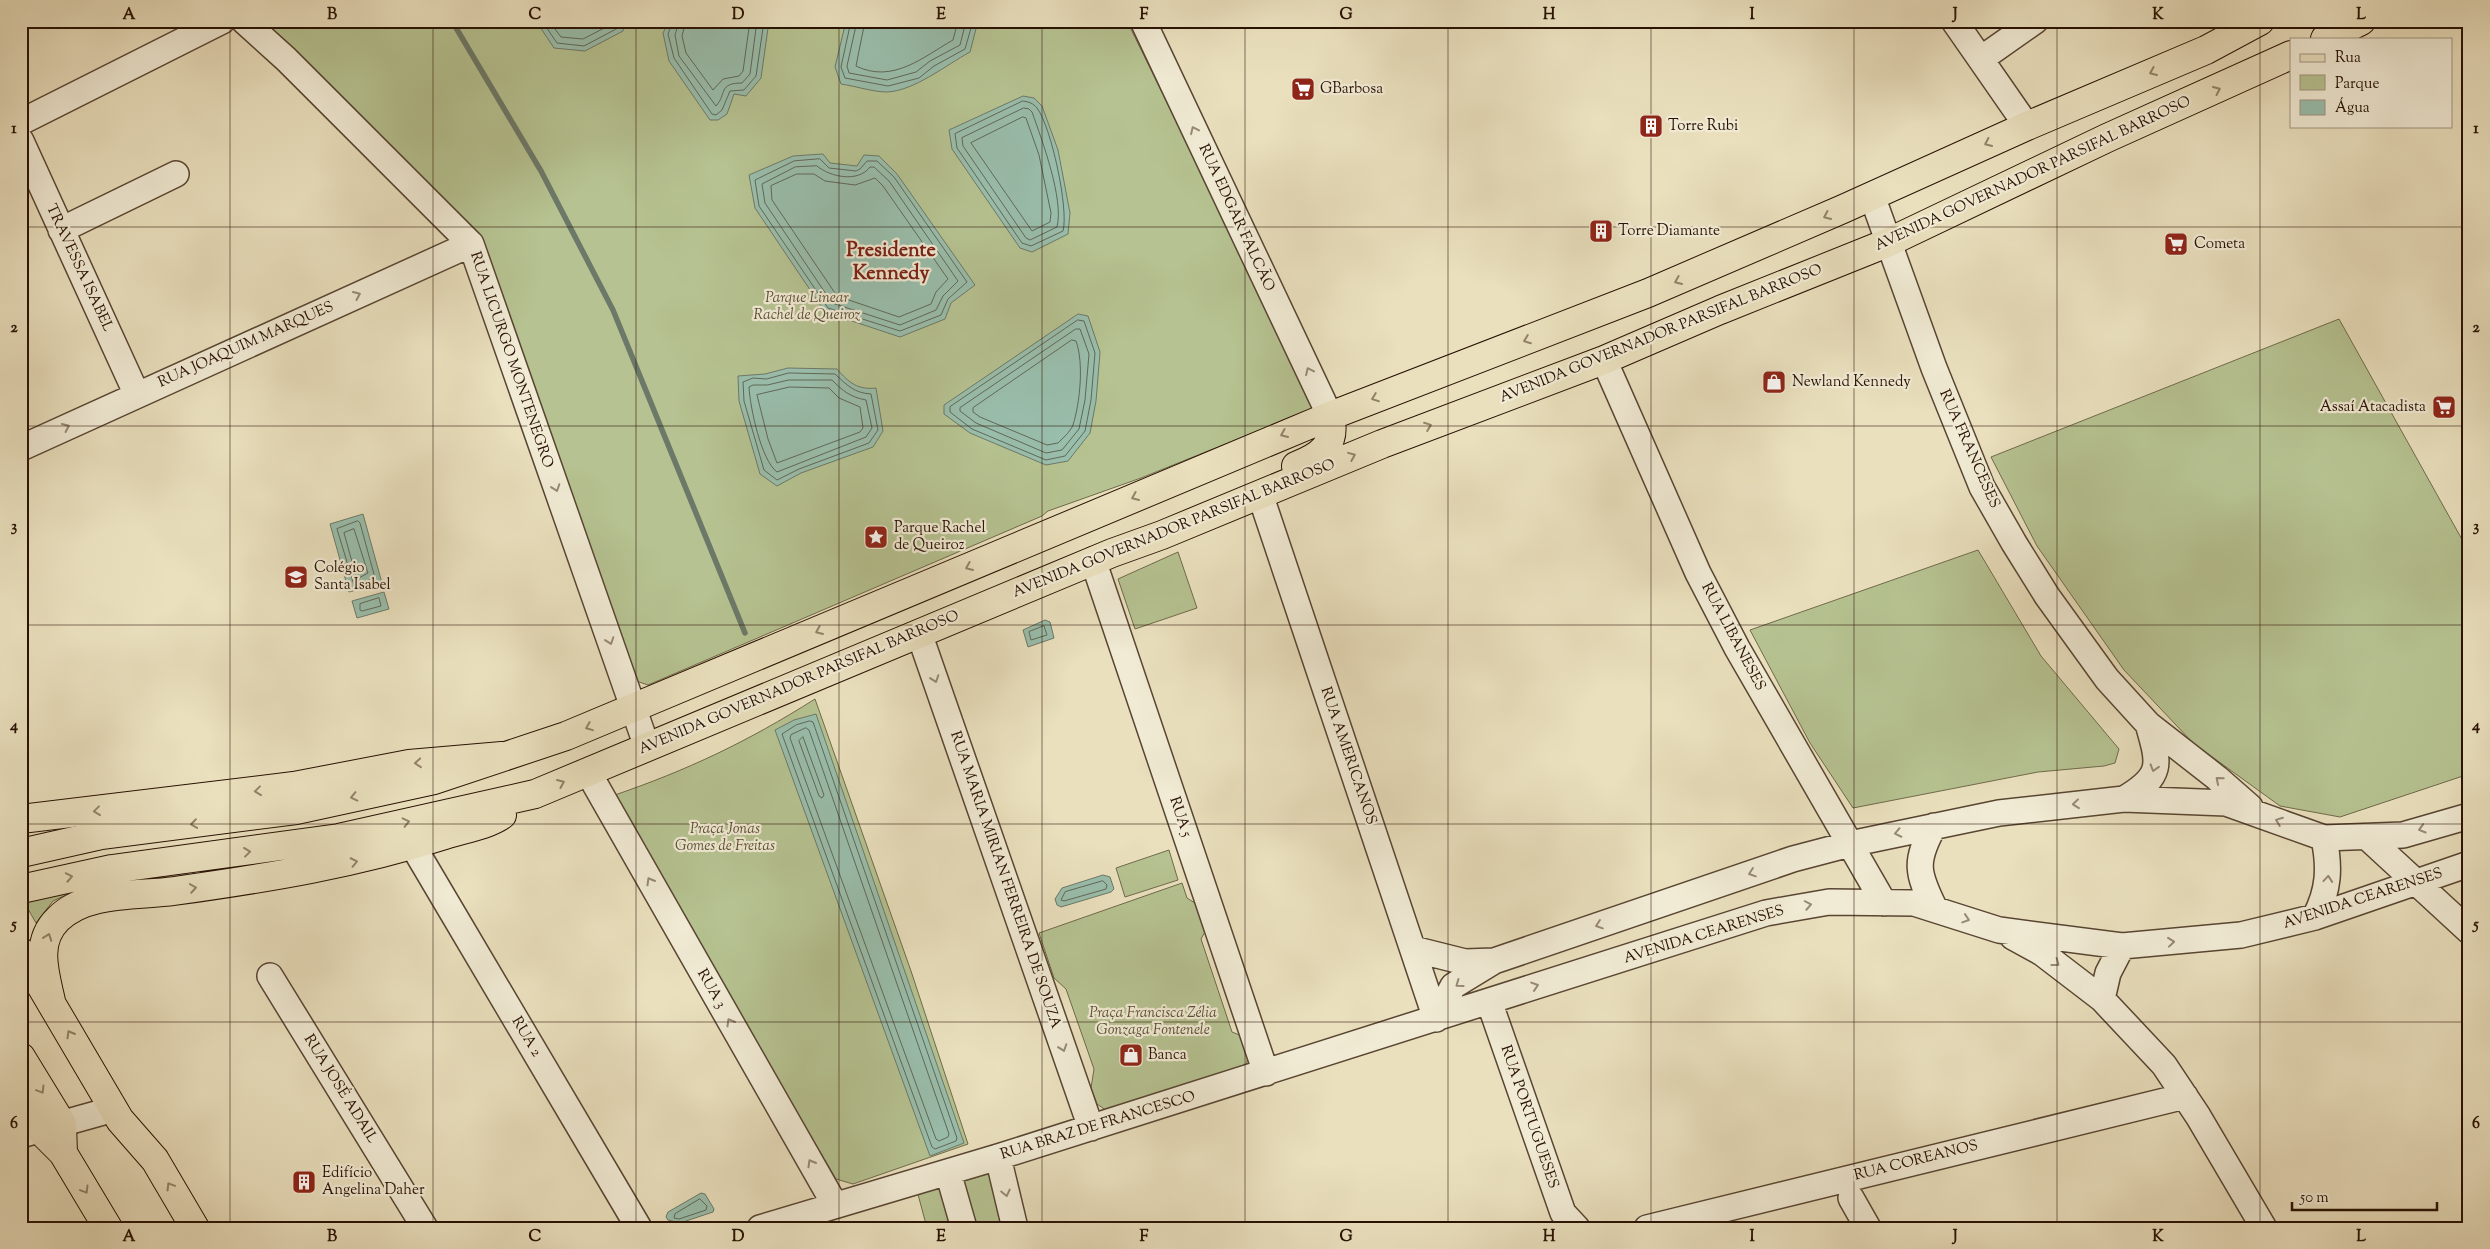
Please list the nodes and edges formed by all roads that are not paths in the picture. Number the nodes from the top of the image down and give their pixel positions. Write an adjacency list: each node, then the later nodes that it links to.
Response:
1 (222, 21): 11 (street)
2 (244, 21): 18 (street, RUA LICURGO MONTENEGRO)
3 (1143, 21): 21 (street, RUA EDGAR FALCÃO, one-way to 3)
4 (1954, 21): 10 (street)
5 (2035, 21): 10 (street)
6 (2260, 21): 12 (main road, one-way to 12)
7 (2362, 21): 8 (main road)
8 (2327, 38)
9 (2290, 55): 17 (main road, AVENIDA GOVERNADOR PARSIFAL BARROSO, one-way to 9)
10 (1981, 59): 12 (street)
11 (21, 122)
12 (2027, 126): 15 (main road, one-way to 15)
13 (21, 141): 16 (street, TRAVESSA ISABEL)
14 (176, 174): 16 (street)
15 (1872, 196): 17 (street, RUA FRANCESES); 21 (main road, one-way to 21)
16 (61, 230): 20 (street, TRAVESSA ISABEL)
17 (1887, 243): 19 (main road, AVENIDA GOVERNADOR PARSIFAL BARROSO); 27 (street, RUA FRANCESES)
18 (471, 244): 20 (street, RUA JOAQUIM MARQUES, one-way to 18); 26 (street, RUA LICURGO MONTENEGRO, one-way to 26)
19 (1604, 360): 23 (main road, AVENIDA GOVERNADOR PARSIFAL BARROSO, one-way to 19); 39 (street, RUA LIBANESES)
20 (137, 394): 22 (street, RUA JOAQUIM MARQUES, one-way to 20)
21 (1330, 416): 24 (main road); 26 (main road, one-way to 26)
22 (21, 448)
23 (1260, 494): 24 (main road, AVENIDA GOVERNADOR PARSIFAL BARROSO); 51 (street, RUA AMERICANOS)
24 (1102, 557): 25 (main road, AVENIDA GOVERNADOR PARSIFAL BARROSO); 60 (street, RUA 5)
25 (919, 633): 28 (main road, AVENIDA GOVERNADOR PARSIFAL BARROSO); 64 (street, RUA MARIA MIRIAN FERREIRA DE SOUZA, one-way to 64)
26 (634, 709): 28 (street, RUA LICURGO MONTENEGRO); 29 (main road, one-way to 29)
27 (2148, 724): 32 (street, RUA FRANCESES, one-way to 32); 33 (street, RUA FRANCESES, one-way to 27)
28 (648, 747): 30 (main road, AVENIDA GOVERNADOR PARSIFAL BARROSO)
29 (502, 756): 35 (main road, one-way to 35); 41 (main road, one-way to 41)
30 (588, 772): 31 (main road, AVENIDA GOVERNADOR PARSIFAL BARROSO, one-way to 30); 69 (street, RUA 3, one-way to 30)
31 (535, 794): 40 (main road); 44 (main road, AVENIDA GOVERNADOR PARSIFAL BARROSO, one-way to 31)
32 (2124, 799): 33 (street); 36 (street, one-way to 36)
33 (2255, 812): 38 (street, one-way to 33)
34 (2469, 816): 37 (street, one-way to 37)
35 (21, 819)
36 (1934, 826): 39 (street, one-way to 39); 46 (street)
37 (2367, 837): 38 (street); 43 (street)
38 (2324, 838): 47 (street, one-way to 38)
39 (1850, 844): 45 (street, RUA LIBANESES); 53 (street, one-way to 53)
40 (413, 846): 56 (main road, one-way to 40); 73 (street, RUA 2)
41 (21, 853)
42 (2469, 864): 43 (street, AVENIDA CEARENSES)
43 (2417, 884): 47 (street, AVENIDA CEARENSES); 49 (street)
44 (21, 888)
45 (1884, 903): 46 (street, AVENIDA CEARENSES); 57 (street, AVENIDA CEARENSES, one-way to 45)
46 (1936, 909): 48 (street, AVENIDA CEARENSES, one-way to 48)
47 (2315, 917): 50 (street, AVENIDA CEARENSES, one-way to 47)
48 (1999, 930): 50 (street, AVENIDA CEARENSES); 55 (street, one-way to 55)
49 (2469, 931)
50 (2122, 946): 55 (street)
51 (1413, 949): 53 (street); 58 (street, RUA AMERICANOS)
52 (21, 952): 56 (main road)
53 (1494, 961): 58 (street, one-way to 58)
54 (270, 976): 72 (street, RUA JOSÉ ADAIL)
55 (2102, 999): 61 (street)
56 (51, 1001): 63 (main road, one-way to 56)
57 (1489, 1001): 58 (street, AVENIDA CEARENSES); 77 (street, RUA PORTUGUESES)
58 (1436, 1019): 60 (street, RUA BRAZ DE FRANCESCO)
59 (21, 1057): 65 (main road, one-way to 65)
60 (1266, 1074): 64 (street, RUA BRAZ DE FRANCESCO)
61 (2185, 1096): 78 (street, RUA COREANOS); 80 (street)
62 (21, 1099): 65 (main road)
63 (114, 1109): 65 (street); 71 (main road, one-way to 63)
64 (1091, 1128): 66 (street, RUA BRAZ DE FRANCESCO)
65 (41, 1129): 70 (main road, one-way to 70)
66 (998, 1157): 67 (street, RUA BRAZ DE FRANCESCO); 76 (street, one-way to 76)
67 (948, 1172): 69 (street, RUA BRAZ DE FRANCESCO); 75 (street)
68 (1851, 1198): 79 (street)
69 (835, 1206): 74 (street, RUA BRAZ DE FRANCESCO)
70 (108, 1228)
71 (195, 1228)
72 (425, 1228)
73 (639, 1228)
74 (760, 1228)
75 (964, 1228)
76 (1014, 1228)
77 (1577, 1228)
78 (1646, 1228)
79 (1868, 1228)
80 (2264, 1228)

